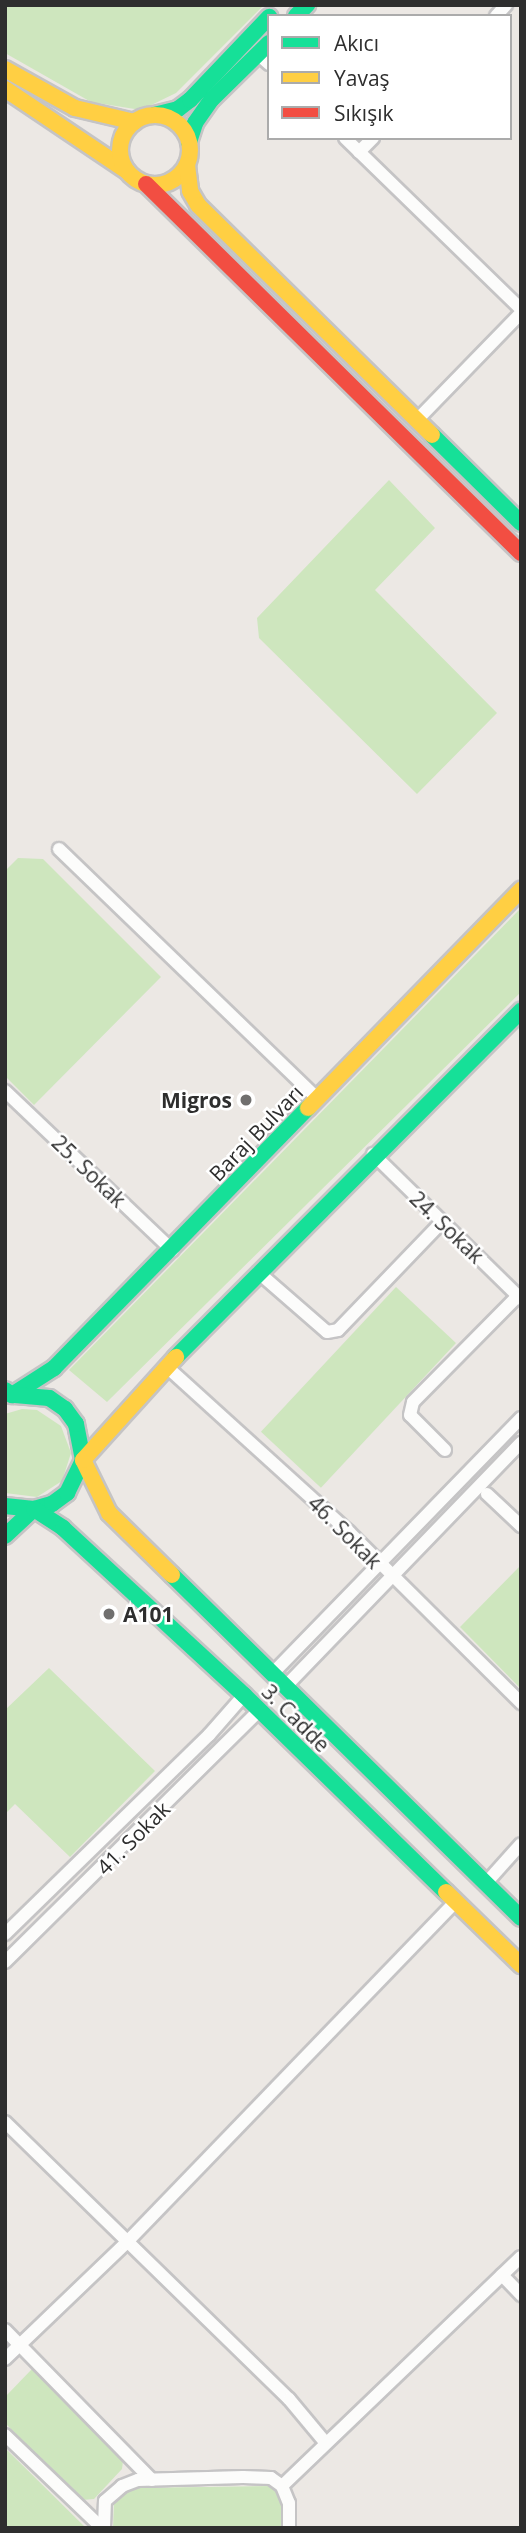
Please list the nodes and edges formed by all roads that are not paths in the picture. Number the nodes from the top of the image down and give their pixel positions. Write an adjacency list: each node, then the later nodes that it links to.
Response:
1 (267, 18): 5 (main road)
2 (265, 53): 9 (main road)
3 (5, 69): 6 (main road)
4 (5, 89): 12 (main road)
5 (154, 115): 6 (main road); 9 (main road)
6 (134, 122): 12 (main road)
7 (347, 140): 10 (street)
8 (371, 140): 10 (street)
9 (189, 142): 11 (main road)
10 (359, 152): 14 (street)
11 (187, 165): 13 (main road); 15 (main road)
12 (127, 171): 13 (main road)
13 (146, 184): 17 (main road)
14 (521, 311): 15 (street)
15 (417, 421): 16 (main road)
16 (521, 523)
17 (521, 554)
18 (59, 849): 22 (street)
19 (521, 890): 22 (main road, Baraj Bulvarı)
20 (521, 1012): 23 (main road)
21 (5, 1091): 25 (street, 25. Sokak)
22 (318, 1098): 25 (main road, Baraj Bulvarı)
23 (373, 1154): 24 (street, 24. Sokak); 26 (main road)
24 (442, 1222): 26 (street); 27 (street, 24. Sokak)
25 (172, 1250): 29 (main road, Baraj Bulvarı)
26 (258, 1272): 28 (main road)
27 (519, 1297): 32 (street)
28 (166, 1366): 33 (main road); 39 (street, 46. Sokak)
29 (8, 1394): 33 (main road, 3. Cadde)
30 (521, 1418): 39 (street)
31 (521, 1443): 40 (street)
32 (445, 1450)
33 (83, 1460): 36 (main road); 41 (main road, 3. Cadde)
34 (487, 1494): 37 (street)
35 (5, 1506): 36 (main road)
36 (34, 1509): 38 (main road); 43 (main road, 3. Cadde)
37 (521, 1526)
38 (5, 1536)
39 (378, 1566): 40 (street, 46. Sokak); 41 (street)
40 (391, 1577): 42 (street); 44 (street, 46. Sokak)
41 (272, 1674): 42 (main road, 3. Cadde)
42 (286, 1686): 47 (main road, 3. Cadde)
43 (244, 1695): 45 (main road, 3. Cadde); 50 (street, 41. Sokak)
44 (521, 1703)
45 (258, 1711): 48 (main road, 3. Cadde); 51 (street, 41. Sokak)
46 (521, 1844): 47 (street)
47 (486, 1883): 49 (main road, 3. Cadde)
48 (455, 1902): 52 (main road, 3. Cadde); 54 (street)
49 (521, 1918)
50 (5, 1934)
51 (5, 1962)
52 (521, 1965)
53 (5, 2122): 54 (street)
54 (125, 2244): 59 (street); 62 (street)
55 (521, 2257): 56 (street)
56 (502, 2275): 57 (street); 62 (street)
57 (521, 2295)
58 (5, 2330): 59 (street)
59 (20, 2344): 60 (street); 63 (street)
60 (5, 2358)
61 (5, 2435): 65 (street)
62 (325, 2442): 64 (street)
63 (152, 2480): 64 (street); 65 (street)
64 (282, 2486): 66 (street)
65 (103, 2528)
66 (289, 2528)

